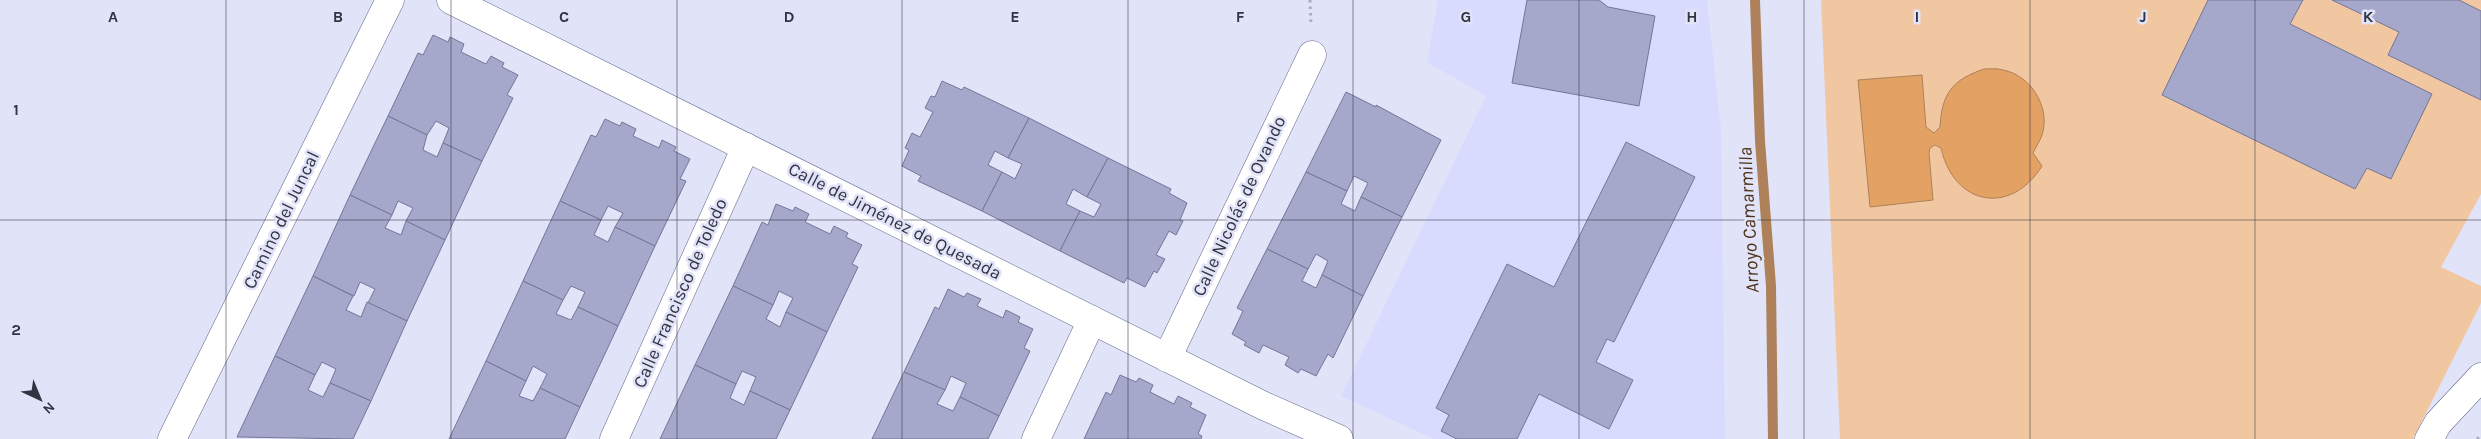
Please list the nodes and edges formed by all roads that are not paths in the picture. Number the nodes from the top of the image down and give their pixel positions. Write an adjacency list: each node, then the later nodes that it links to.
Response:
1 (390, 0): 8 (street, Camino del Juncal)
2 (452, 0): 4 (street, Calle de Jiménez de Quesada)
3 (1312, 55): 6 (street, Calle Nicolás de Ovando)
4 (746, 147): 5 (street, Calle de Jiménez de Quesada); 9 (street, Calle Francisco de Toledo)
5 (1092, 320): 6 (street, Calle de Jiménez de Quesada); 10 (street)
6 (1167, 358): 11 (street, Calle de Jiménez de Quesada)
7 (2481, 377): 12 (street)
8 (172, 439)
9 (614, 439)
10 (1036, 439)
11 (1339, 439)
12 (2429, 439)

